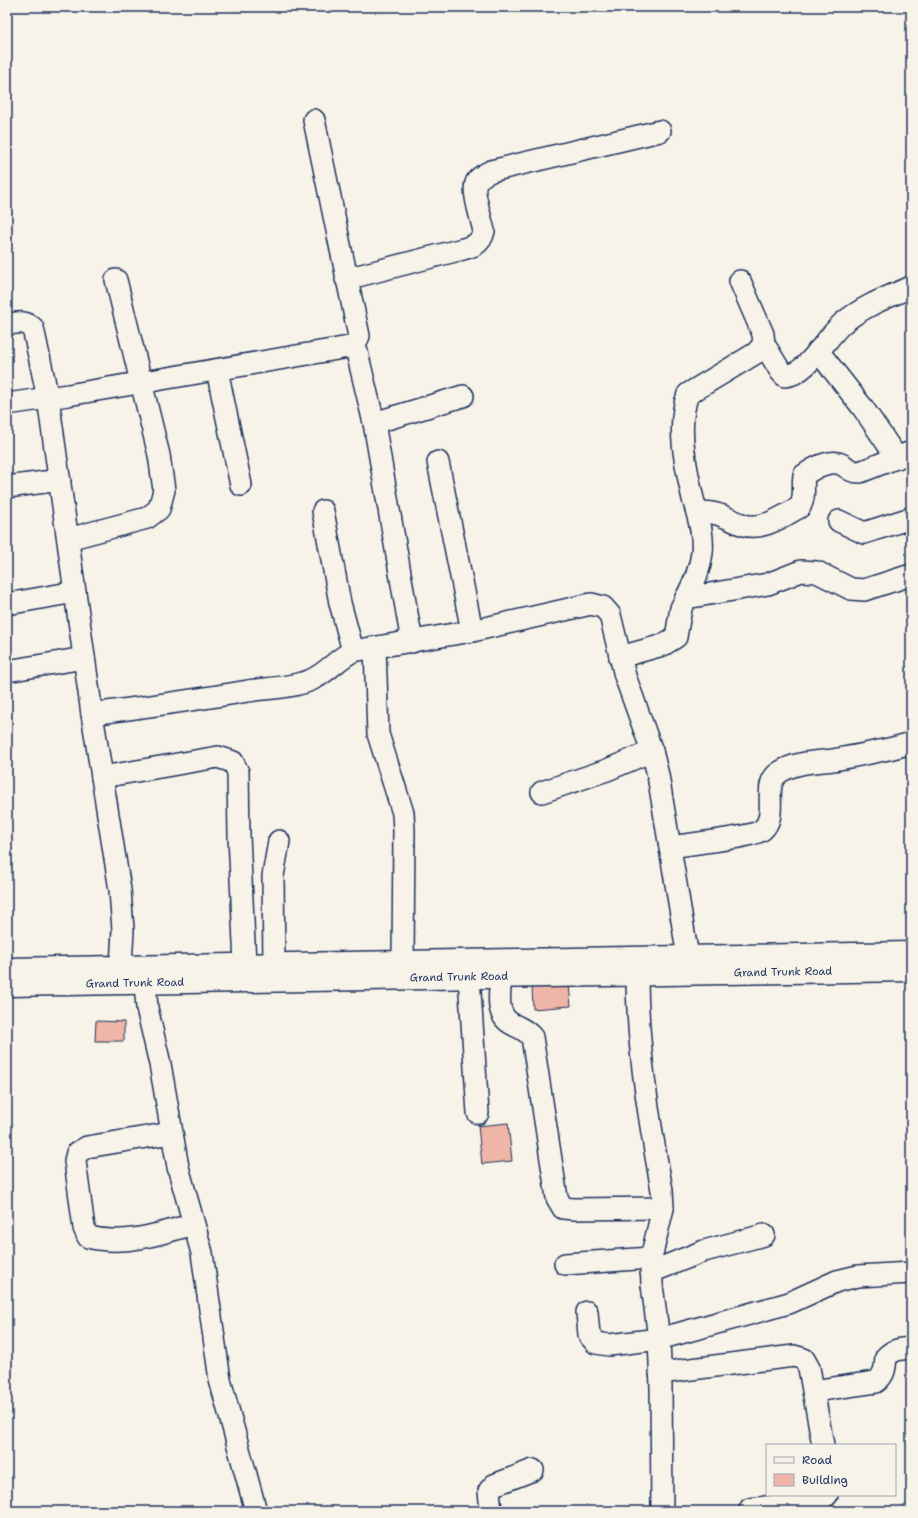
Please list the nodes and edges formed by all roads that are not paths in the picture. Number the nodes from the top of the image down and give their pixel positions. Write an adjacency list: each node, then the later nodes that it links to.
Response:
1 (314, 120): 3 (street)
2 (660, 131): 3 (street)
3 (346, 279): 8 (street)
4 (116, 280): 12 (street)
5 (740, 281): 9 (street)
6 (911, 287): 10 (street)
7 (7, 324): 14 (street)
8 (355, 344): 11 (street); 16 (street)
9 (764, 344): 10 (street); 23 (street)
10 (818, 351): 17 (street)
11 (217, 370): 12 (street); 20 (street)
12 (142, 383): 14 (street); 26 (street)
13 (463, 396): 16 (street)
14 (48, 398): 15 (street); 19 (street)
15 (7, 404)
16 (374, 423): 32 (street)
17 (904, 455): 23 (street)
18 (438, 462): 31 (street)
19 (60, 480): 21 (street); 26 (street)
20 (242, 485)
21 (7, 487)
22 (323, 511): 34 (street)
23 (697, 512): 29 (street)
24 (911, 518): 25 (street)
25 (839, 521)
26 (68, 538): 28 (street)
27 (911, 575): 29 (street)
28 (75, 592): 30 (street); 36 (street)
29 (686, 598): 35 (street)
30 (7, 604)
31 (472, 631): 32 (street); 35 (street)
32 (412, 642): 33 (street)
33 (375, 648): 34 (street); 47 (street)
34 (353, 651): 38 (street)
35 (620, 657): 40 (street)
36 (84, 658): 37 (street); 38 (street)
37 (7, 671)
38 (92, 714): 41 (street)
39 (911, 743): 44 (street)
40 (652, 751): 42 (street); 44 (street)
41 (102, 777): 48 (street); 50 (street)
42 (542, 792)
43 (279, 841): 49 (street)
44 (670, 847): 46 (street)
45 (911, 953): 46 (main road, Grand Trunk Road)
46 (688, 958): 47 (main road, Grand Trunk Road)
47 (403, 962): 49 (main road, Grand Trunk Road)
48 (245, 964): 49 (main road, Grand Trunk Road); 50 (main road, Grand Trunk Road)
49 (274, 964)
50 (121, 966): 51 (main road, Grand Trunk Road)
51 (7, 968)
52 (911, 970): 53 (main road, Grand Trunk Road)
53 (637, 975): 54 (main road, Grand Trunk Road); 60 (street)
54 (501, 976): 55 (main road, Grand Trunk Road); 60 (street)
55 (470, 977): 56 (main road, Grand Trunk Road); 58 (street)
56 (145, 983): 57 (main road, Grand Trunk Road); 59 (street)
57 (7, 985)
58 (478, 1113)
59 (171, 1133): 61 (street); 61 (street)
60 (663, 1208): 64 (street)
61 (194, 1224): 75 (street)
62 (764, 1234): 64 (street)
63 (565, 1264): 64 (street)
64 (651, 1265): 67 (street)
65 (911, 1273): 67 (street)
66 (587, 1312): 67 (street)
67 (659, 1339): 69 (street)
68 (911, 1348): 70 (street)
69 (660, 1373): 70 (street); 77 (street)
70 (813, 1391): 71 (street)
71 (823, 1444)
72 (533, 1470): 76 (street)
73 (825, 1496): 74 (street)
74 (750, 1509)
75 (256, 1511)
76 (491, 1511)
77 (662, 1511)

